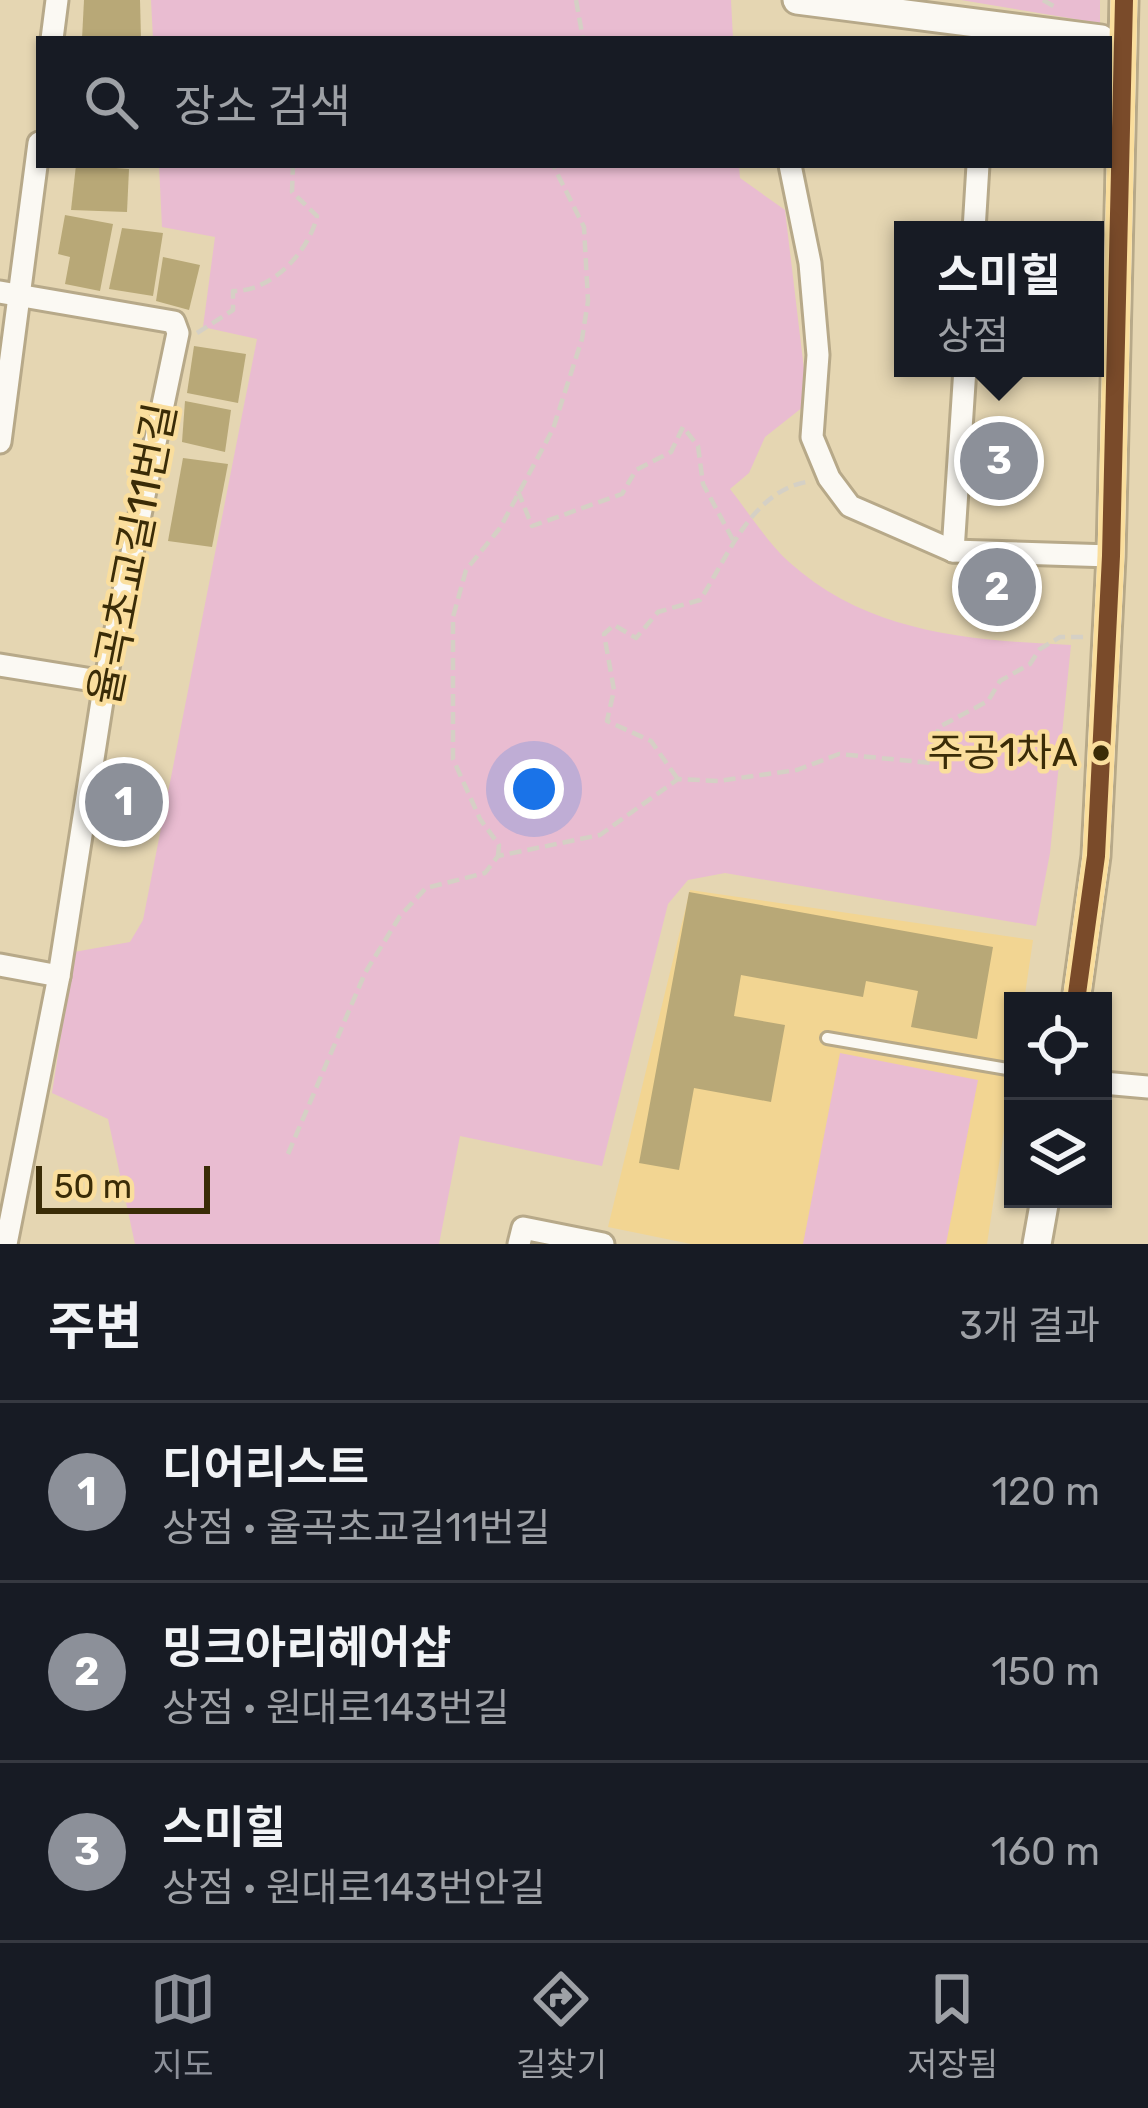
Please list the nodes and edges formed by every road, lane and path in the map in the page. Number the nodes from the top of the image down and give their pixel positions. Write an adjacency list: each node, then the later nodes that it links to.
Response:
1 (57, 0): 6 (street)
2 (576, 0): 7 (path)
3 (797, 0): 5 (street)
4 (1124, 0): 9 (street)
5 (991, 32): 8 (street)
6 (52, 36)
7 (583, 36)
8 (1049, 36)
9 (1121, 41): 24 (street)
10 (36, 159): 16 (street)
11 (293, 168): 17 (path)
12 (556, 168): 21 (path)
13 (791, 168): 20 (street)
14 (978, 168): 15 (street)
15 (975, 221)
16 (10, 293): 17 (street); 19 (street)
17 (178, 333): 27 (street, 율곡초교길11번길)
18 (964, 377): 23 (street)
19 (0, 442)
20 (829, 478): 22 (path); 23 (street)
21 (518, 491): 22 (path); 29 (path)
22 (733, 540): 28 (path)
23 (953, 551): 24 (street)
24 (1112, 556): 25 (street)
25 (1105, 638): 28 (path); 32 (street)
26 (0, 665): 27 (street)
27 (105, 682): 31 (street, 율곡초교길11번길)
28 (678, 779): 29 (path)
29 (498, 856): 37 (path)
30 (0, 965): 31 (street)
31 (59, 976): 39 (street, 율곡초교길11번길)
32 (1077, 992)
33 (827, 1038): 34 (lane)
34 (1004, 1068)
35 (1112, 1084): 36 (street)
36 (1148, 1087)
37 (288, 1154)
38 (1043, 1208): 42 (street)
39 (6, 1244)
40 (519, 1244): 41 (street)
41 (603, 1244)
42 (1037, 1244)

